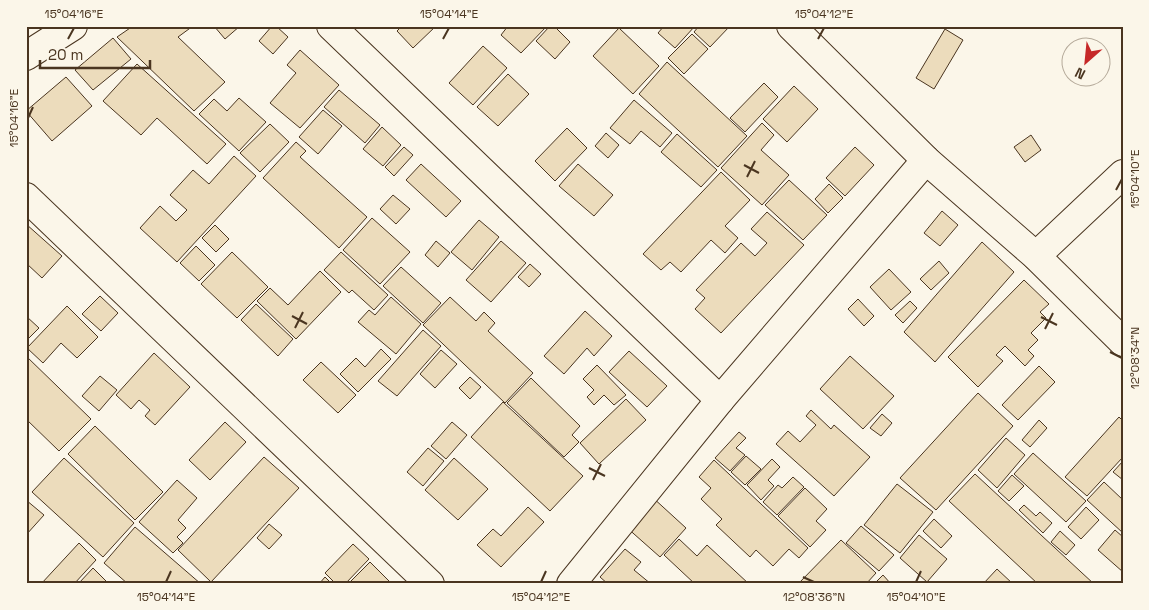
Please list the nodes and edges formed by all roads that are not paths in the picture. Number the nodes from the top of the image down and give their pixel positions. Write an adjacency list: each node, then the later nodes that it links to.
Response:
1 (73, 26): 4 (street)
2 (331, 26): 10 (street)
3 (791, 26): 5 (street)
4 (26, 56)
5 (926, 160): 8 (street); 10 (street)
6 (1123, 174): 8 (street)
7 (26, 197): 11 (street)
8 (1036, 256): 9 (street)
9 (1123, 342)
10 (720, 400): 12 (street)
11 (430, 584)
12 (571, 584)

